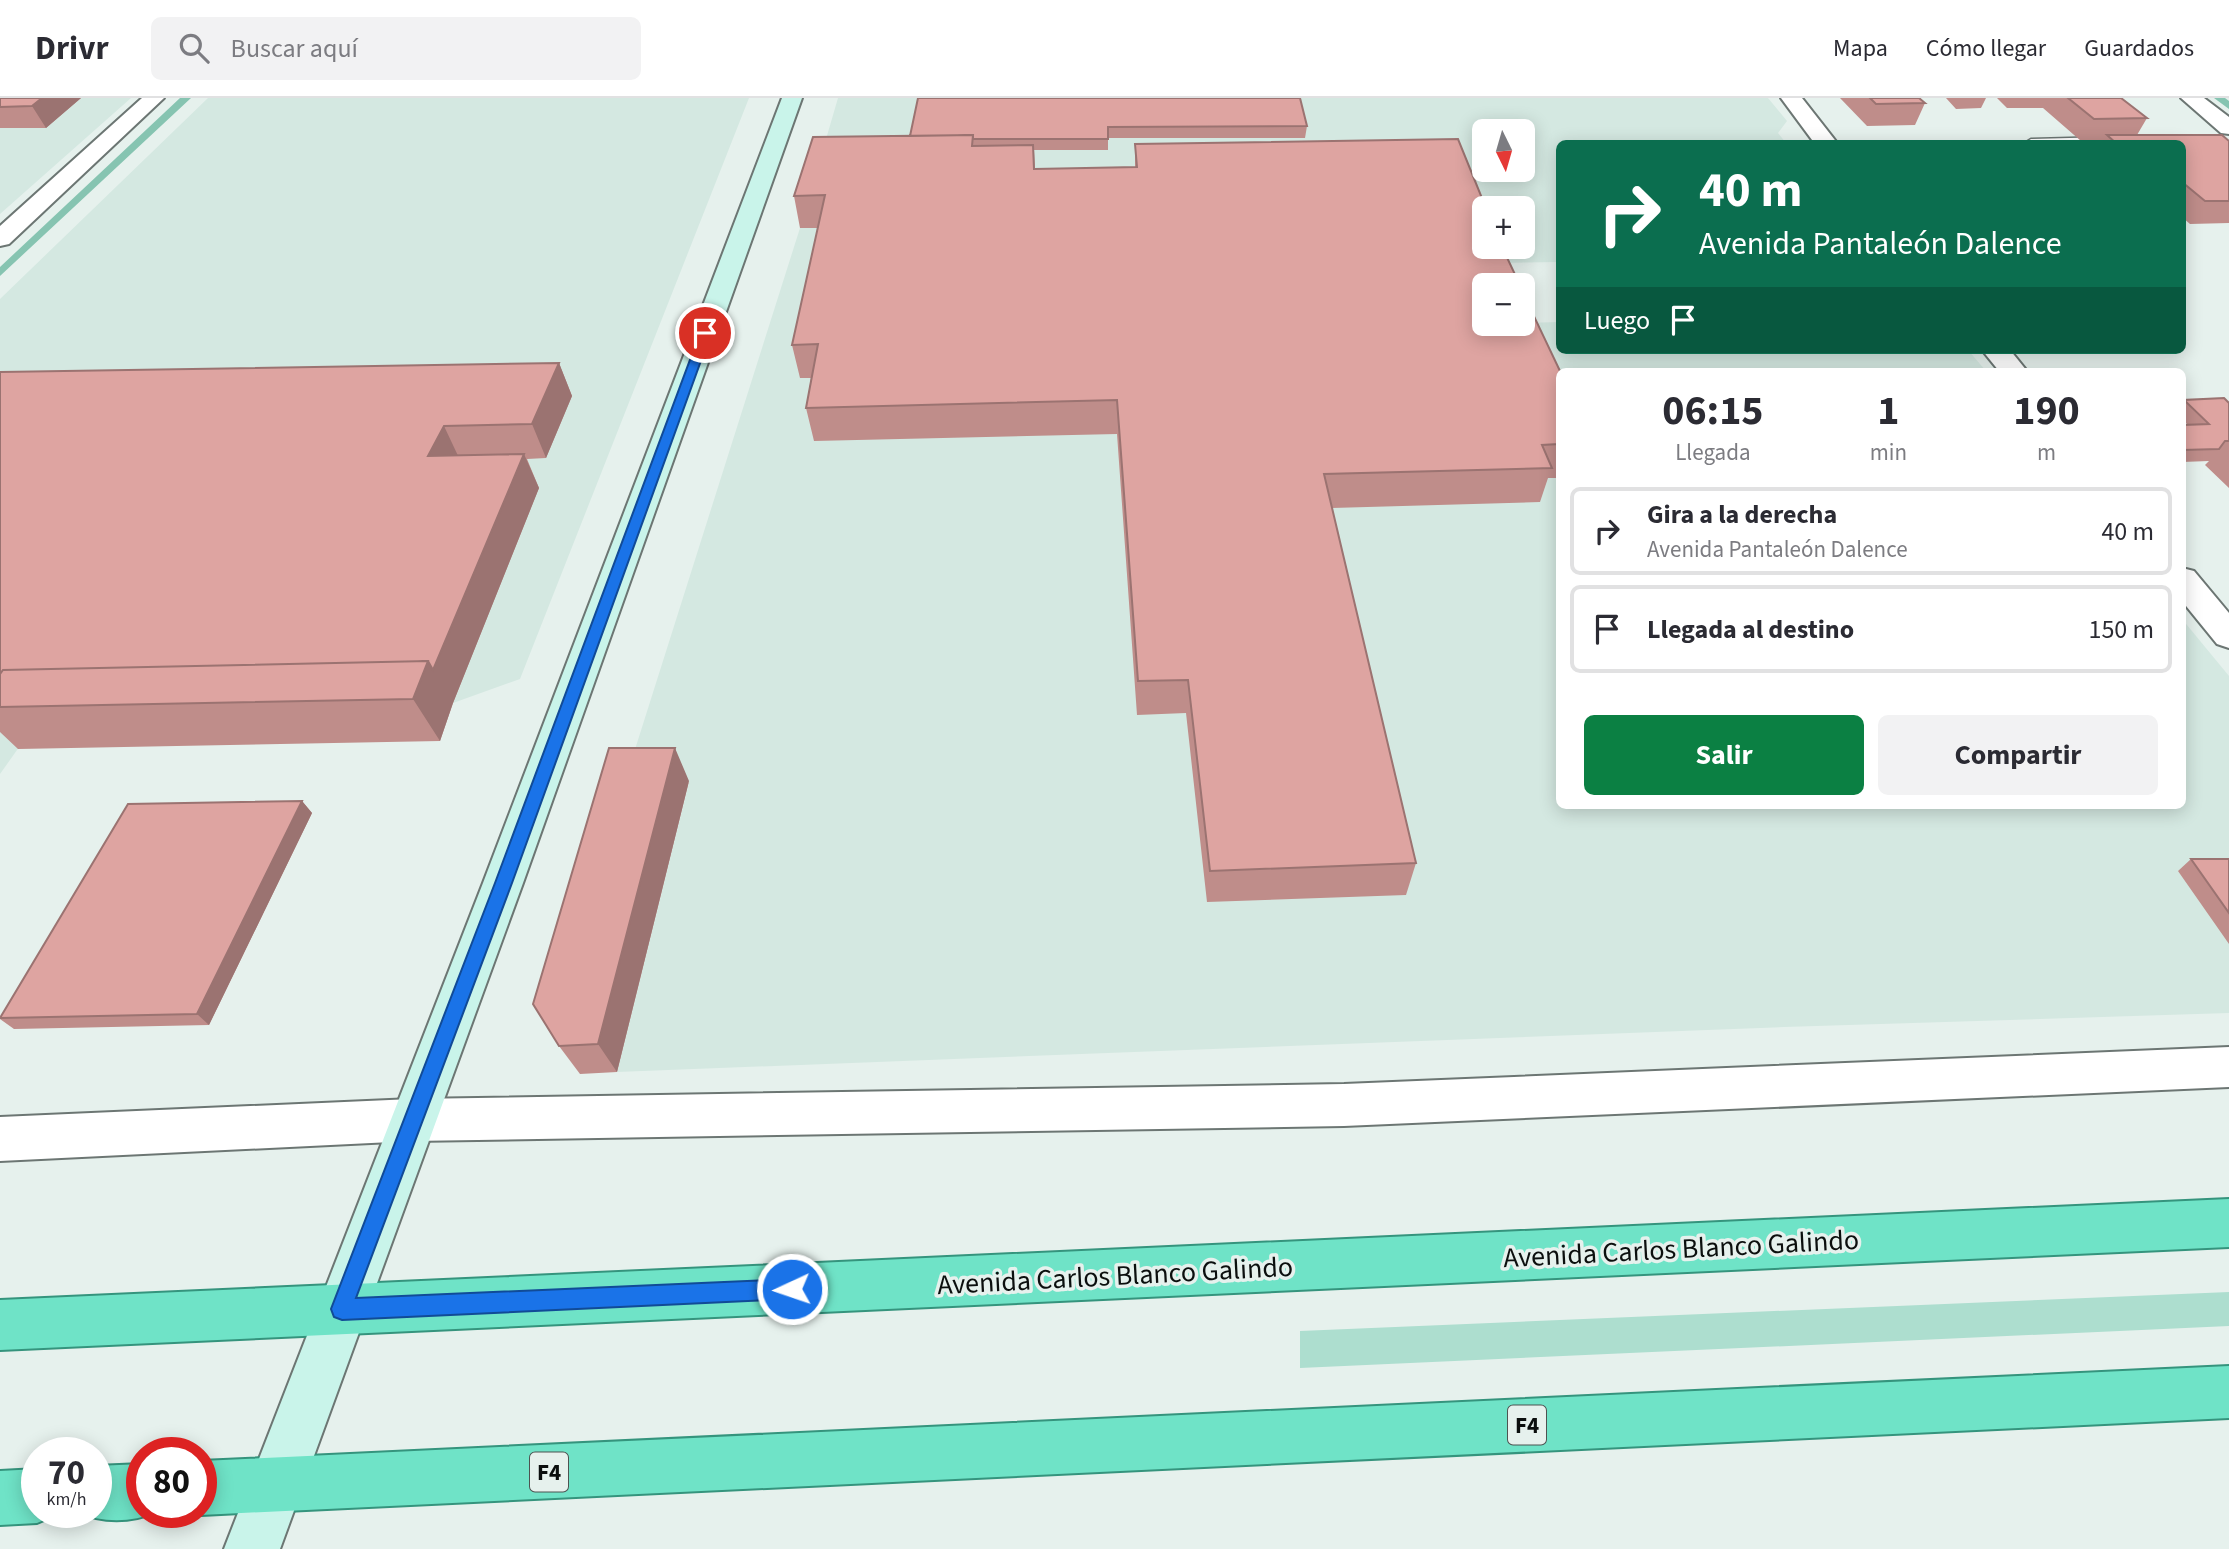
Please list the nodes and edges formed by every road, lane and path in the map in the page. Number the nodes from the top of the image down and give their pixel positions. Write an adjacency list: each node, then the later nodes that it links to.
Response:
1 (154, 98): 7 (street)
2 (792, 98): 13 (main road)
3 (1791, 98): 6 (street)
4 (2191, 98): 5 (street)
5 (2225, 135)
6 (1824, 140)
7 (0, 239)
8 (1999, 354): 9 (street)
9 (2011, 368)
10 (2186, 584): 11 (street)
11 (2229, 636)
12 (2229, 1067): 13 (street)
13 (412, 1120): 14 (street); 16 (main road)
14 (0, 1139)
15 (2229, 1223): 16 (highway, Avenida Carlos Blanco Galindo)
16 (342, 1309): 17 (highway, Avenida Carlos Blanco Galindo); 19 (main road)
17 (0, 1325)
18 (2229, 1392): 19 (highway, F4)
19 (274, 1486): 20 (highway, F4); 23 (main road)
20 (217, 1488)
21 (21, 1497): 22 (highway)
22 (0, 1498)
23 (252, 1549)

